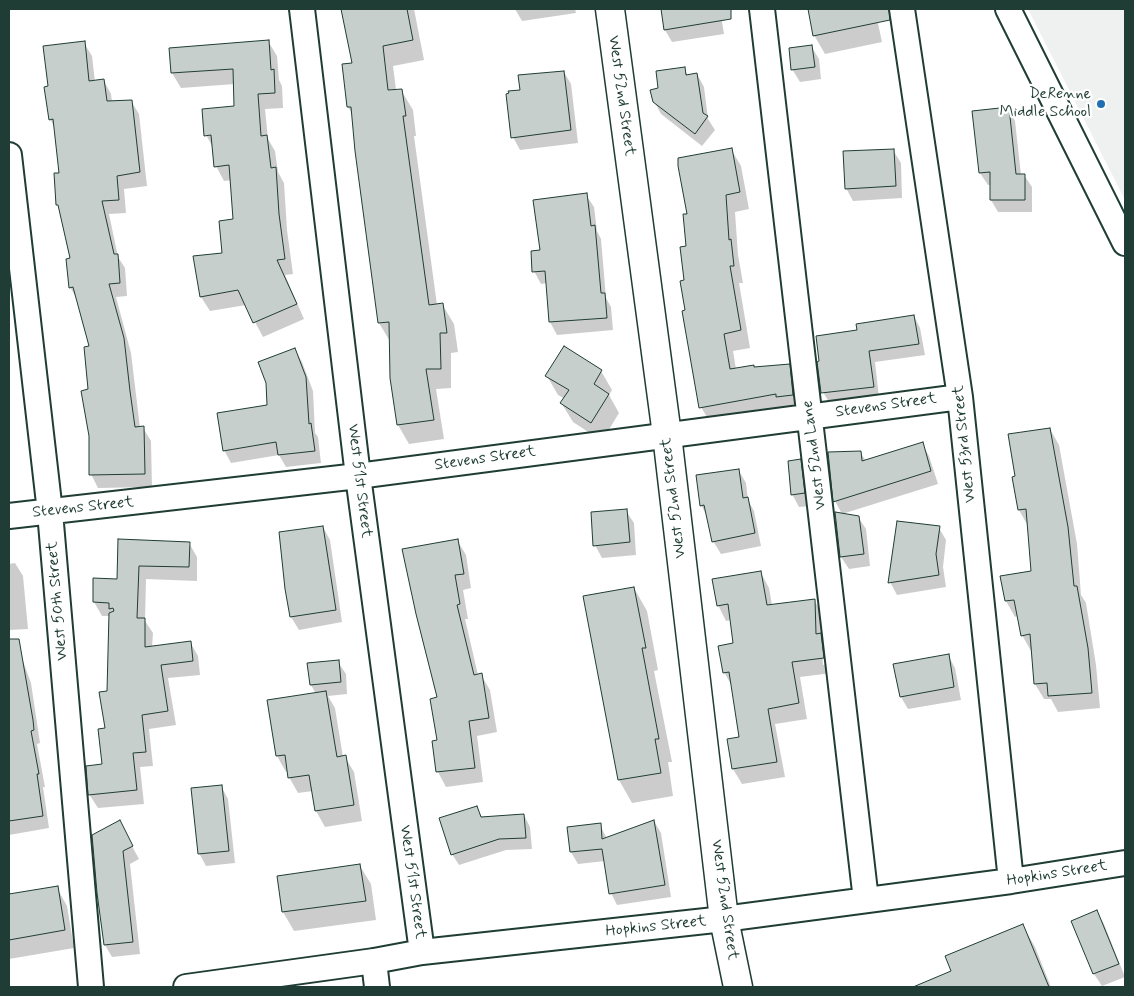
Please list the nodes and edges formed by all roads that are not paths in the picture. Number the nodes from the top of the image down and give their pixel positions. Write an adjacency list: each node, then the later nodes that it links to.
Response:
1 (302, 9): 11 (street, West 51st Street)
2 (610, 9): 10 (main road, West 52nd Street)
3 (762, 9): 9 (street, West 52nd Lane)
4 (902, 9): 8 (street, West 53rd Street)
5 (1008, 9): 7 (street)
6 (9, 155): 12 (street, West 50th Street)
7 (1125, 243)
8 (960, 396): 9 (street, Stevens Street); 15 (street, West 53rd Street)
9 (810, 416): 10 (street, Stevens Street); 16 (street, West 52nd Lane)
10 (667, 435): 11 (street, Stevens Street); 17 (main road, West 52nd Street)
11 (358, 476): 12 (street, Stevens Street); 18 (street, West 51st Street)
12 (50, 512): 13 (street, Stevens Street); 20 (street, West 50th Street)
13 (9, 516)
14 (1125, 863): 15 (street, Hopkins Street)
15 (1011, 881): 16 (street, Hopkins Street)
16 (866, 900): 17 (street, Hopkins Street)
17 (724, 919): 18 (street, Hopkins Street); 23 (main road, West 52nd Street)
18 (422, 952): 19 (street, Hopkins Street)
19 (374, 960): 21 (street, Hopkins Street); 22 (street)
20 (91, 987)
21 (186, 987)
22 (377, 987)
23 (738, 987)

